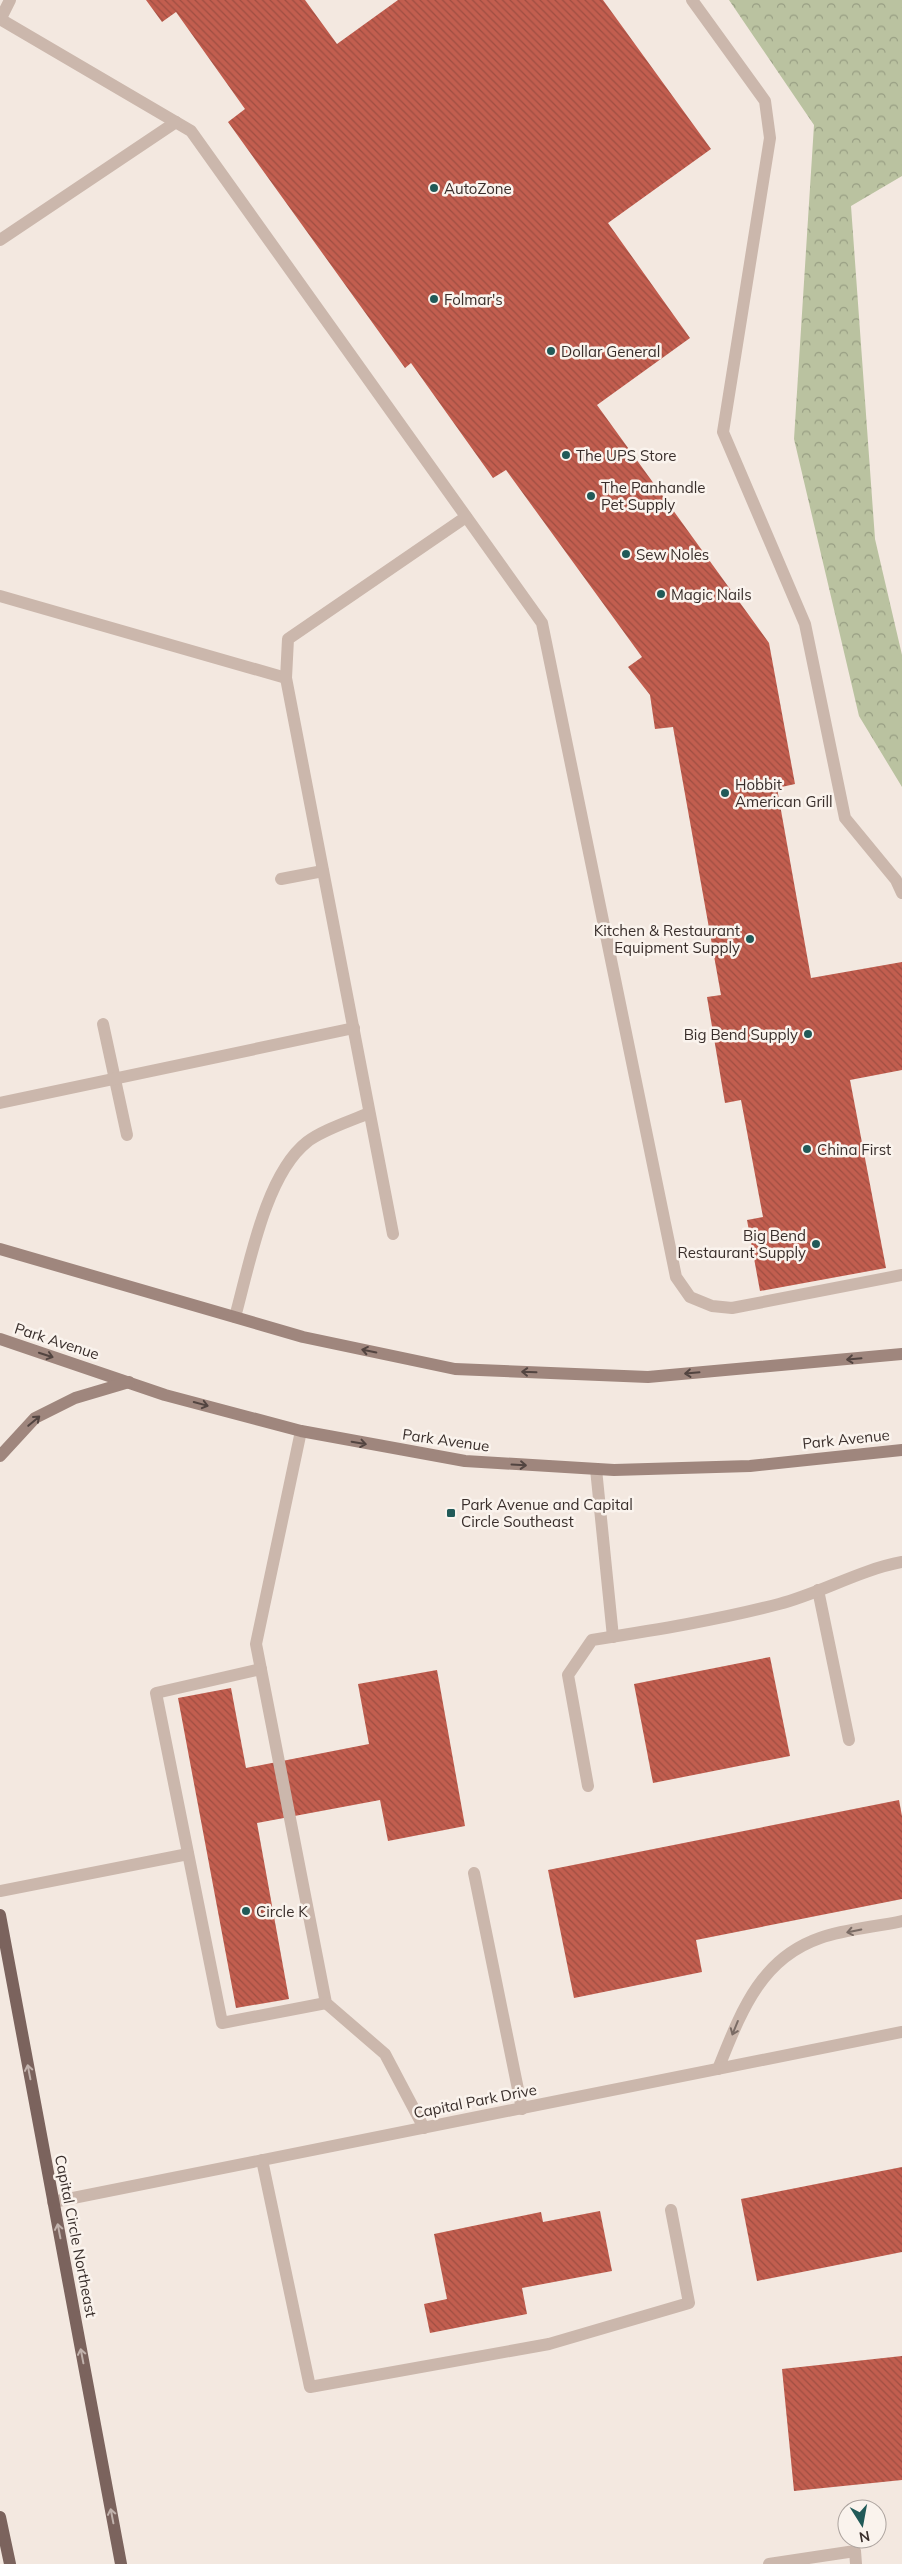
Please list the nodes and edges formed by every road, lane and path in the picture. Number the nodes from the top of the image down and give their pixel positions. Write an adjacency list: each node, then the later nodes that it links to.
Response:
1 (10, 0): 3 (street)
2 (692, 0): 11 (street)
3 (0, 19): 4 (street)
4 (176, 122): 5 (street); 6 (street)
5 (0, 240)
6 (466, 517): 8 (street); 20 (street)
7 (0, 596): 8 (street)
8 (286, 678): 9 (street)
9 (323, 871): 10 (street); 13 (street)
10 (281, 879)
11 (902, 893)
12 (103, 1024): 14 (street)
13 (354, 1028): 14 (street); 16 (street)
14 (115, 1079): 15 (street); 17 (street)
15 (0, 1103)
16 (370, 1113): 18 (street); 21 (street)
17 (127, 1134)
18 (393, 1234)
19 (0, 1249): 21 (main road)
20 (902, 1275)
21 (235, 1317): 23 (main road, one-way to 21)
22 (0, 1339): 24 (main road, Park Avenue, one-way to 24)
23 (902, 1354)
24 (129, 1382): 25 (main road, Park Avenue, one-way to 25); 27 (main road, one-way to 24)
25 (301, 1431): 28 (main road, Park Avenue, one-way to 28); 32 (street)
26 (902, 1450): 28 (main road, Park Avenue)
27 (0, 1456)
28 (596, 1469): 31 (street)
29 (902, 1562): 30 (street)
30 (818, 1590): 31 (street); 33 (street)
31 (613, 1637): 34 (street)
32 (261, 1669): 35 (street); 40 (street)
33 (849, 1740)
34 (588, 1786)
35 (188, 1854): 37 (street); 40 (street)
36 (474, 1873): 43 (street)
37 (0, 1892)
38 (0, 1915): 46 (main road, Capital Circle Northeast, one-way to 38)
39 (902, 1921): 42 (street, one-way to 42)
40 (326, 2003): 44 (street)
41 (902, 2032): 42 (street, Capital Park Drive)
42 (718, 2069): 43 (street, Capital Park Drive)
43 (522, 2109): 44 (street, Capital Park Drive)
44 (424, 2128): 45 (street, Capital Park Drive)
45 (262, 2160): 46 (street, Capital Park Drive); 47 (street)
46 (54, 2202): 51 (main road, Capital Circle Northeast, one-way to 46)
47 (671, 2210)
48 (0, 2517): 50 (main road)
49 (856, 2558): 52 (street)
50 (10, 2564)
51 (121, 2564)
52 (769, 2564)

